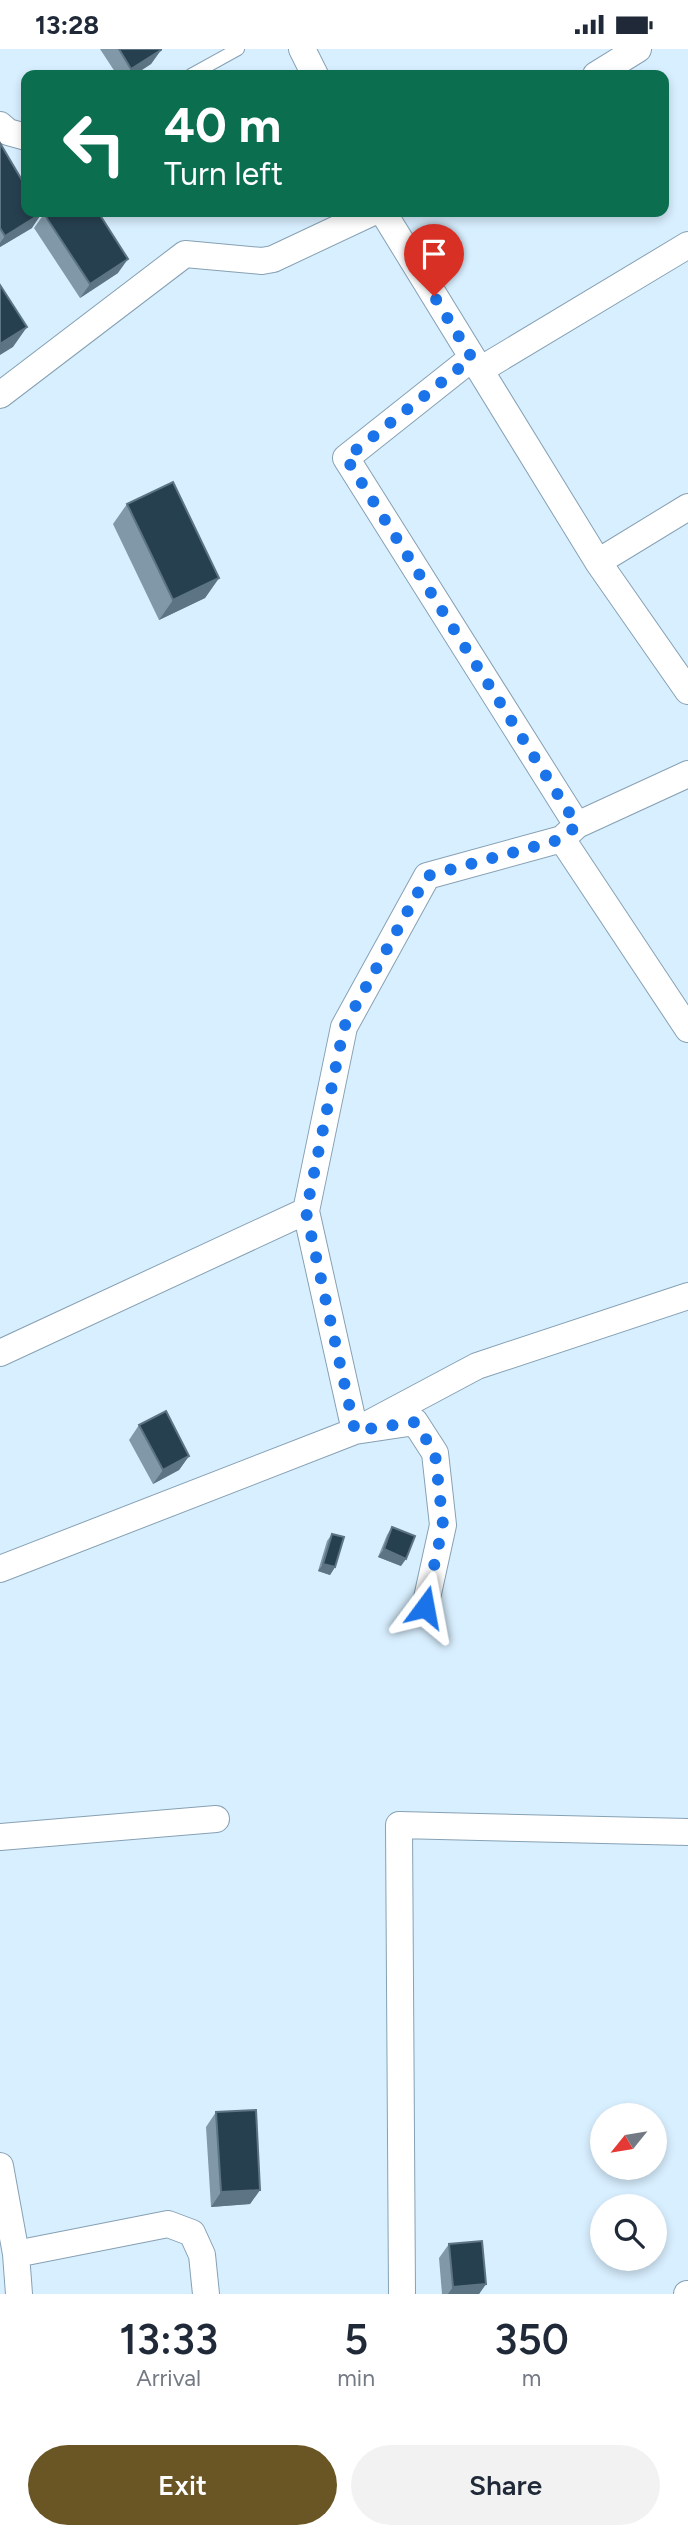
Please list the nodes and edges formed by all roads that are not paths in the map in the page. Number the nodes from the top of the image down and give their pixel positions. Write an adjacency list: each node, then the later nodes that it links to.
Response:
1 (238, 49): 4 (lane)
2 (302, 49): 5 (street)
3 (638, 49): 6 (street)
4 (200, 70)
5 (312, 70)
6 (604, 70)
7 (0, 125): 8 (street)
8 (21, 136)
9 (362, 217): 13 (street)
10 (386, 217): 12 (street)
11 (688, 245): 12 (street)
12 (476, 364): 15 (street); 18 (street)
13 (0, 395)
14 (688, 507): 15 (street)
15 (597, 562): 16 (street)
16 (688, 691)
17 (688, 774): 18 (street)
18 (570, 832): 19 (street); 20 (street)
19 (688, 1030)
20 (306, 1212): 22 (street); 23 (street)
21 (688, 1296): 23 (street)
22 (0, 1353)
23 (355, 1431): 24 (street); 25 (street)
24 (0, 1569)
25 (425, 1607)
26 (216, 1819): 28 (street)
27 (688, 1832): 33 (street)
28 (0, 1837)
29 (0, 2166): 30 (street)
30 (16, 2254): 31 (street); 32 (street)
31 (19, 2294)
32 (206, 2294)
33 (402, 2294)

